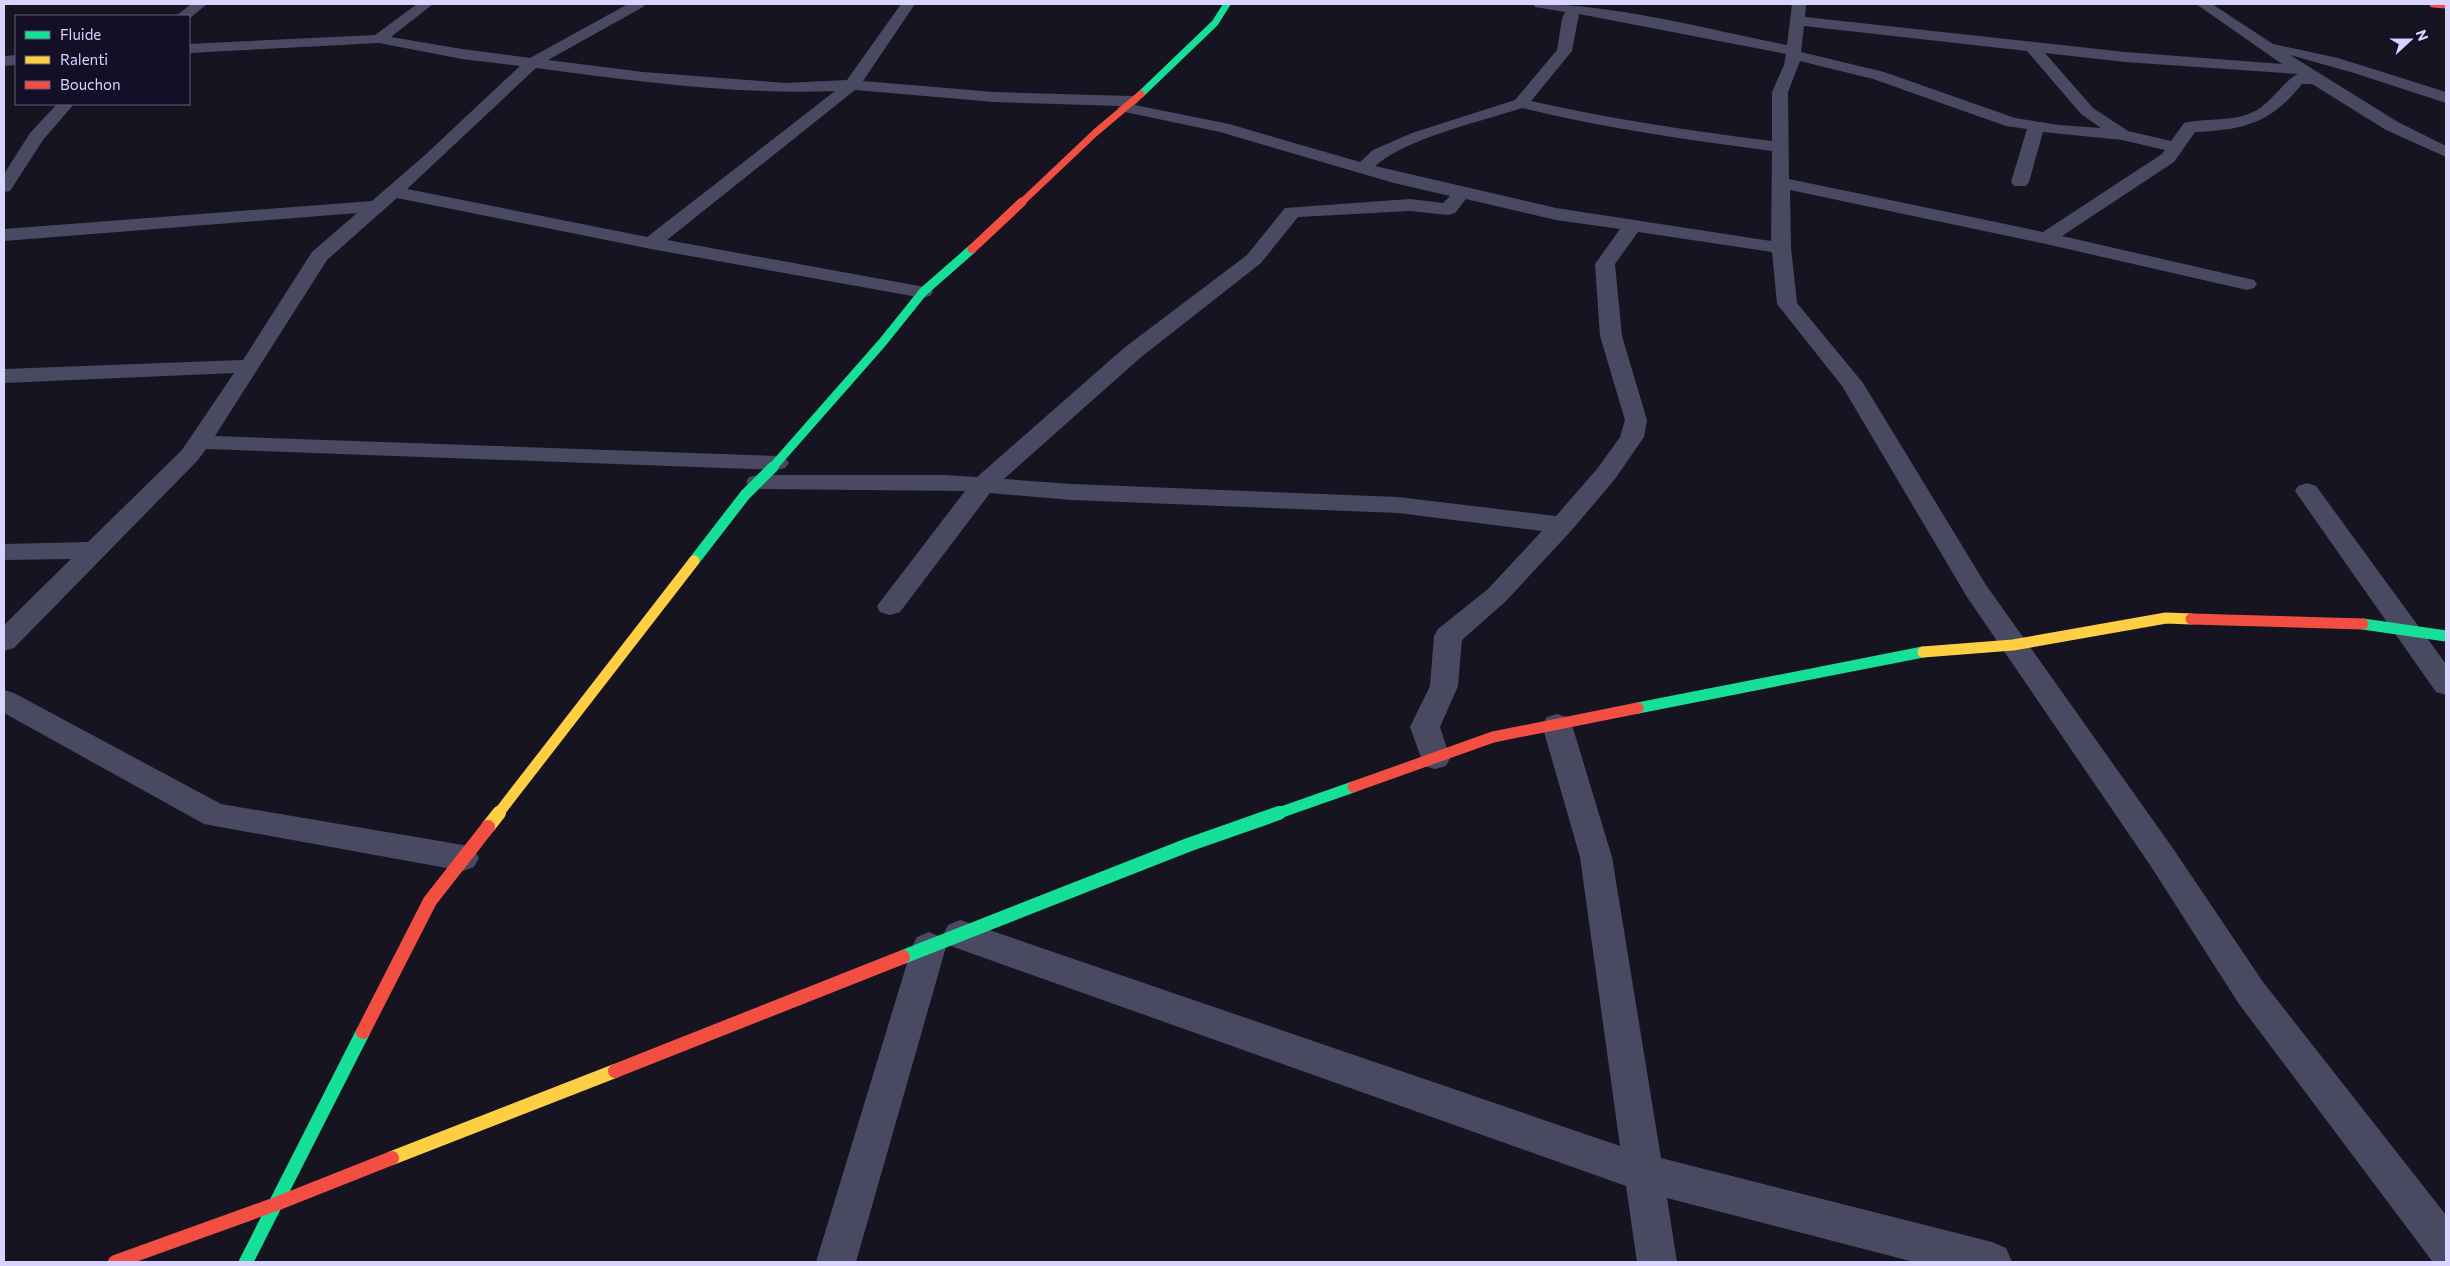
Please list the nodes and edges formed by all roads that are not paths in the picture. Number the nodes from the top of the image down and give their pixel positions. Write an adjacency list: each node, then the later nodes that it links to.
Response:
1 (200, 4): 12 (street)
2 (426, 4): 13 (street)
3 (638, 4): 18 (street)
4 (908, 4): 20 (street)
5 (1227, 4): 23 (main road)
6 (1540, 4): 10 (street)
7 (2203, 4): 15 (street)
8 (2434, 4): 9 (main road)
9 (2446, 5)
10 (1574, 9): 17 (street); 22 (street)
11 (1798, 12): 14 (street); 17 (street)
12 (184, 15)
13 (379, 39): 16 (street); 18 (street)
14 (2031, 46): 19 (street); 26 (street)
15 (2267, 46): 19 (street); 21 (street)
16 (190, 48)
17 (1794, 53): 25 (street); 27 (street)
18 (532, 63): 20 (street); 35 (street)
19 (2308, 74): 28 (street); 29 (street)
20 (852, 85): 23 (street); 39 (street)
21 (2446, 98)
22 (1521, 103): 27 (street); 30 (street)
23 (1129, 104): 30 (street); 42 (main road)
24 (65, 105): 33 (street)
25 (2036, 126): 26 (street); 32 (street)
26 (2122, 135): 28 (street)
27 (1779, 147): 31 (street)
28 (2177, 148): 38 (street)
29 (2446, 152)
30 (1363, 168): 34 (street)
31 (1780, 182): 38 (street); 40 (street)
32 (2020, 182)
33 (4, 187)
34 (1462, 193): 36 (street); 48 (street)
35 (385, 199): 37 (street); 39 (street); 43 (street)
36 (1633, 225): 40 (street); 50 (street)
37 (4, 235)
38 (2046, 238): 41 (street)
39 (651, 243): 42 (street)
40 (1781, 248): 57 (street)
41 (2247, 284)
42 (923, 292): 46 (main road)
43 (249, 366): 44 (street); 45 (street)
44 (4, 376)
45 (198, 442): 46 (street); 51 (street)
46 (777, 463): 47 (main road)
47 (758, 482): 48 (street); 62 (main road)
48 (983, 485): 50 (street); 53 (street)
49 (2307, 490): 54 (street)
50 (1562, 525): 61 (street)
51 (96, 550): 52 (street); 56 (street)
52 (4, 552)
53 (890, 606)
54 (2407, 632): 55 (main road); 57 (main road); 58 (street)
55 (2446, 636)
56 (4, 641)
57 (2014, 645): 60 (main road); 66 (street)
58 (2446, 685)
59 (4, 700): 62 (street)
60 (1557, 725): 61 (main road); 64 (street)
61 (1435, 758): 63 (main road)
62 (463, 858): 65 (main road)
63 (945, 941): 64 (street); 65 (main road); 69 (street)
64 (1644, 1173): 70 (street); 71 (street)
65 (276, 1204): 67 (main road); 68 (main road)
66 (2446, 1247)
67 (115, 1262)
68 (246, 1262)
69 (836, 1262)
70 (1657, 1262)
71 (1992, 1262)

